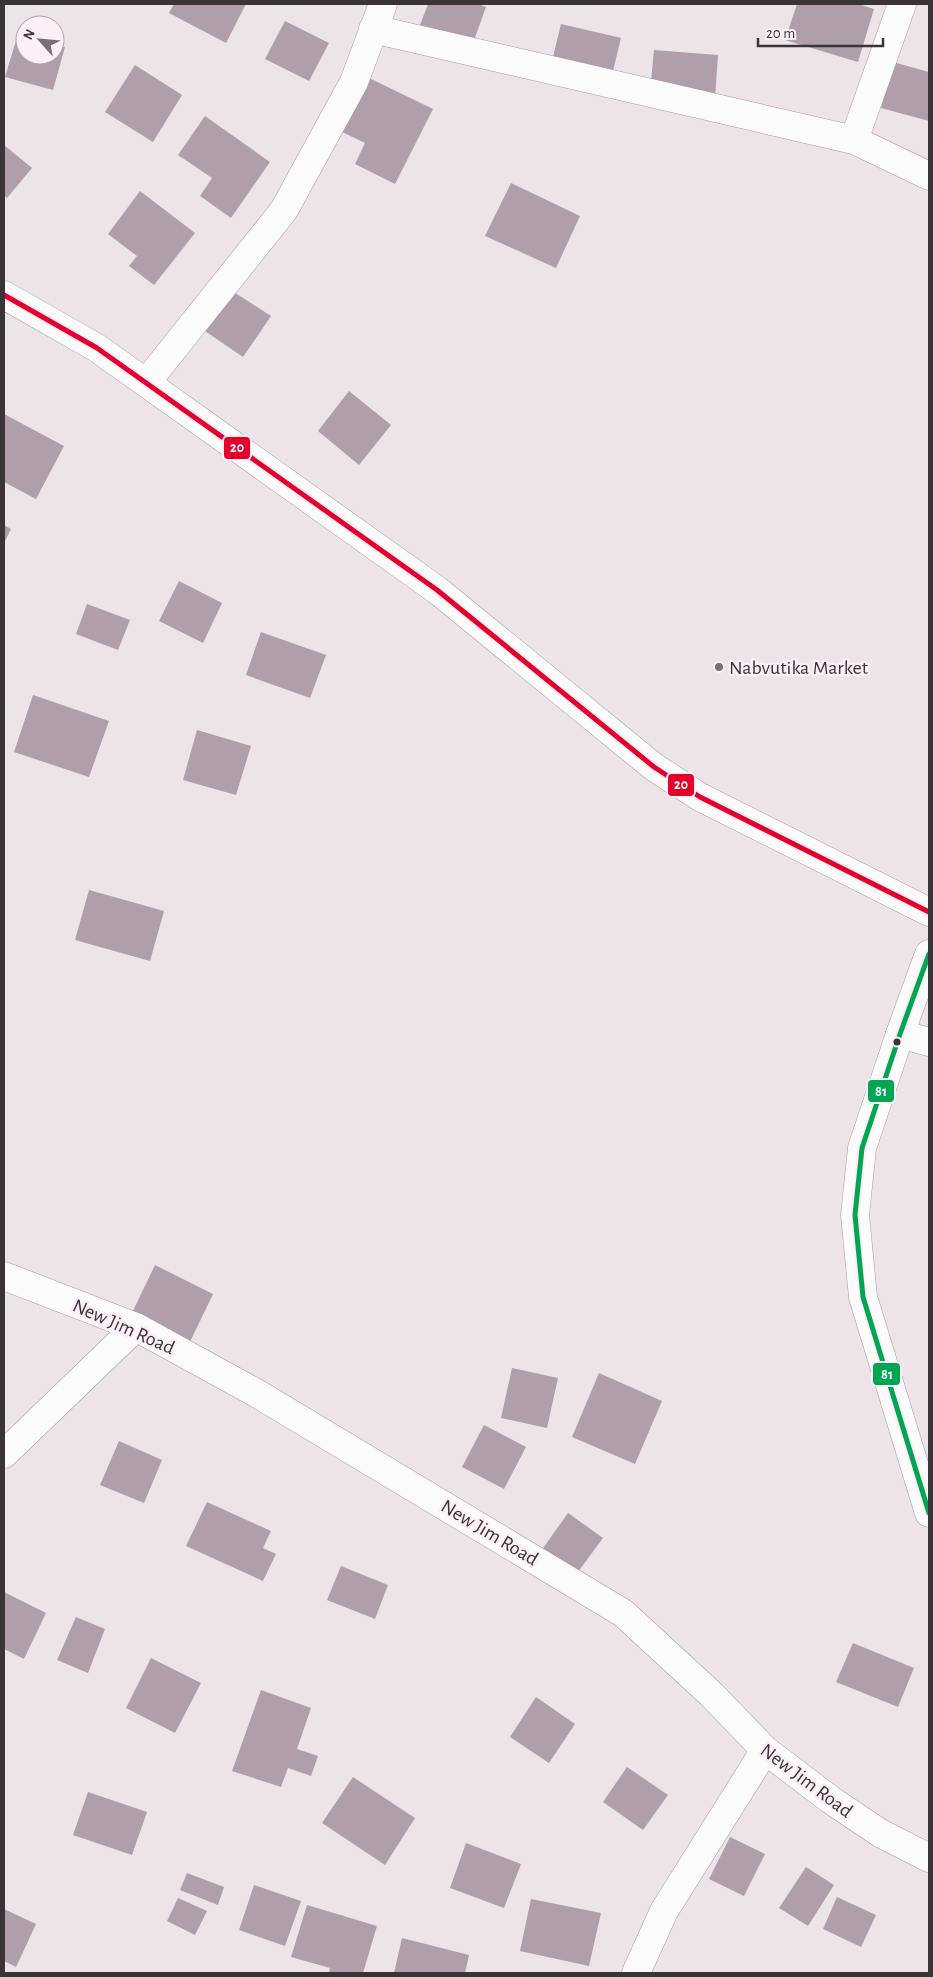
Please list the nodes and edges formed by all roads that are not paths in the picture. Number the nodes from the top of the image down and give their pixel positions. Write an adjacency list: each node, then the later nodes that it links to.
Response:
1 (383, 4): 3 (street)
2 (902, 4): 4 (street)
3 (373, 29): 4 (street); 7 (street)
4 (854, 140): 5 (street)
5 (929, 176)
6 (4, 294): 7 (street)
7 (146, 383): 8 (street)
8 (929, 912)
9 (929, 954): 10 (street)
10 (900, 1034): 11 (street); 15 (street)
11 (929, 1042)
12 (4, 1276): 13 (street, New Jim Road)
13 (136, 1327): 14 (street); 16 (street, New Jim Road)
14 (4, 1454)
15 (929, 1513)
16 (765, 1750): 17 (street, New Jim Road); 18 (street)
17 (929, 1858)
18 (636, 1973)

